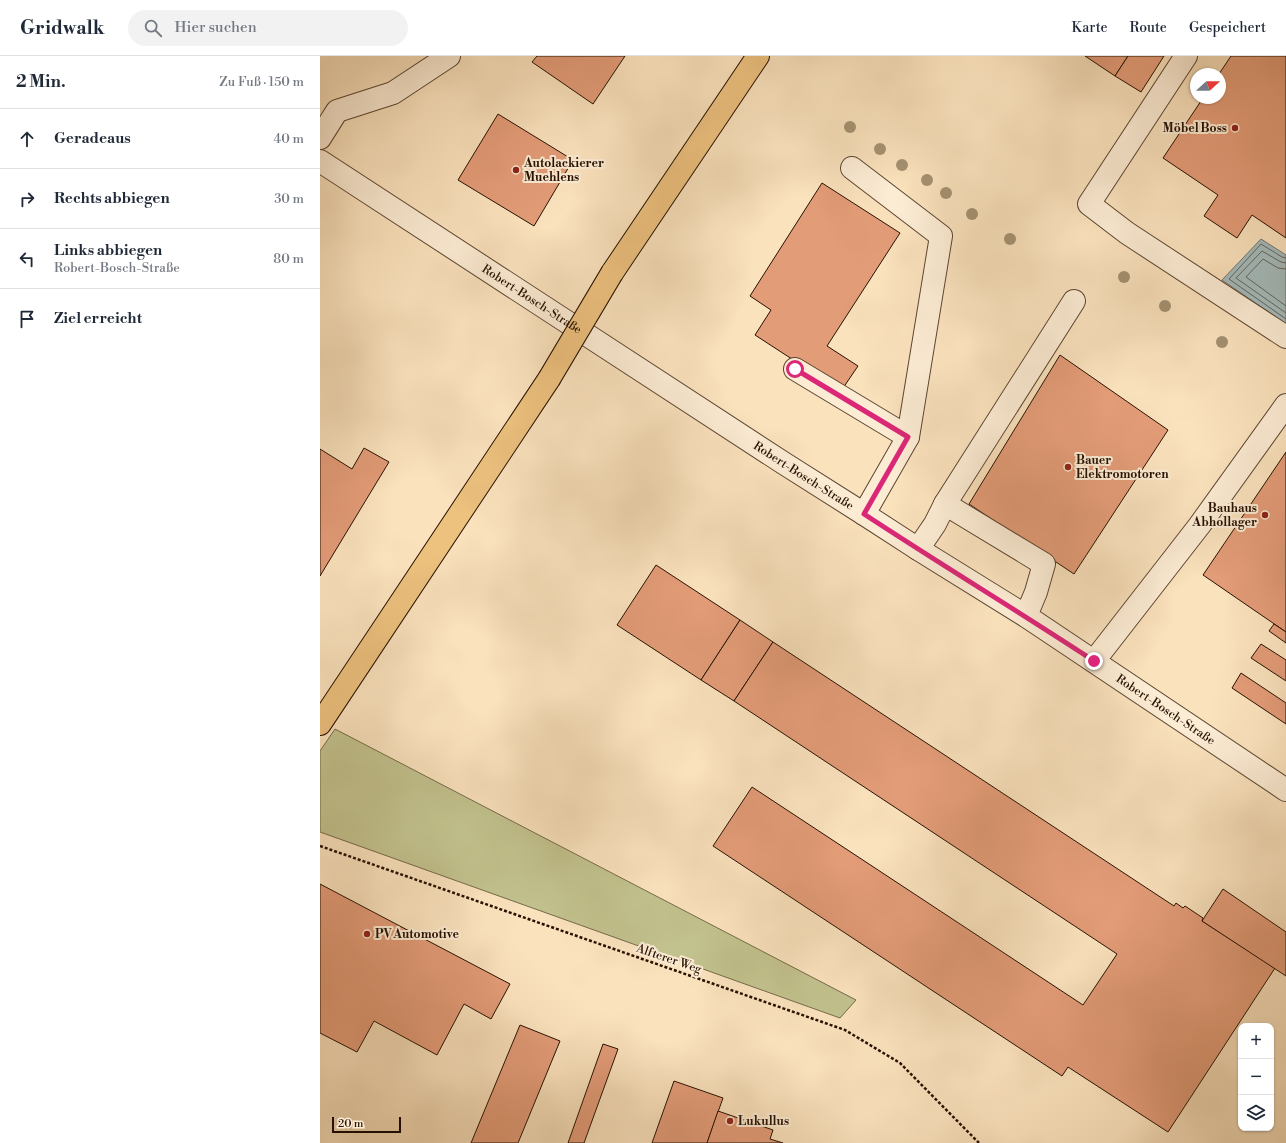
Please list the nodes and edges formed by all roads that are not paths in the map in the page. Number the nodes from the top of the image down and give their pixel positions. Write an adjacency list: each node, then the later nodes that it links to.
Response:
1 (449, 56): 4 (street)
2 (758, 56): 17 (main road, bridge)
3 (1186, 56): 8 (street)
4 (320, 138)
5 (320, 161): 13 (street, Robert-Bosch-Straße)
6 (852, 168): 11 (street)
7 (1074, 301): 12 (street)
8 (1286, 337)
9 (795, 369): 11 (street)
10 (1286, 405): 16 (street)
11 (908, 437): 13 (street)
12 (945, 504): 14 (street); 15 (street)
13 (864, 514): 14 (street, Robert-Bosch-Straße)
14 (918, 549): 15 (street, Robert-Bosch-Straße)
15 (1026, 616): 16 (street, Robert-Bosch-Straße)
16 (1094, 661): 18 (street, Robert-Bosch-Straße)
17 (320, 724)
18 (1286, 790)

